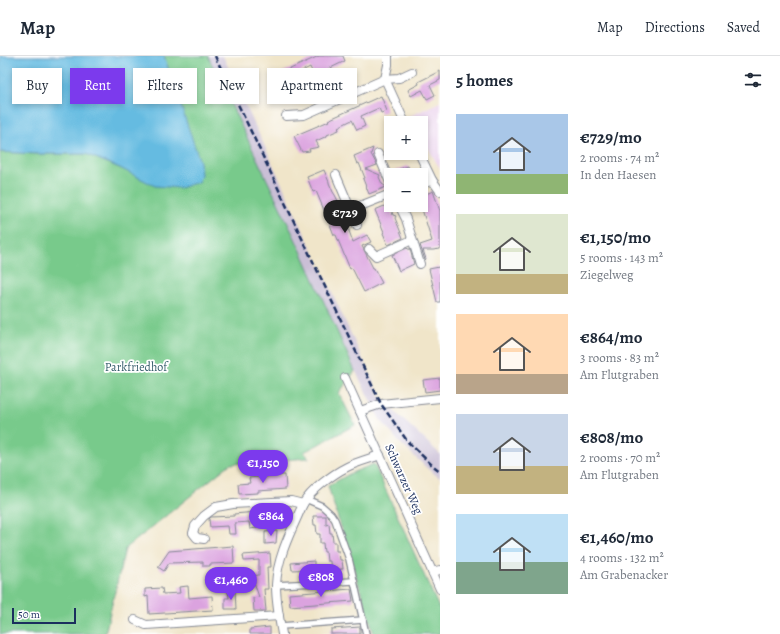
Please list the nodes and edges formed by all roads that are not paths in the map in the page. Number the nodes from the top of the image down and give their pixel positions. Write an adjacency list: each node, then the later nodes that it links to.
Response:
1 (388, 56): 3 (street)
2 (412, 72): 3 (street)
3 (385, 79): 4 (street); 5 (street)
4 (286, 116)
5 (402, 116)
6 (378, 154): 8 (street)
7 (422, 160): 10 (street)
8 (384, 168)
9 (336, 175): 14 (street)
10 (432, 180): 11 (street); 12 (street)
11 (428, 182)
12 (440, 189)
13 (384, 197): 14 (street)
14 (350, 210): 16 (street)
15 (402, 212): 17 (street)
16 (356, 225)
17 (412, 240): 18 (street); 19 (street)
18 (369, 249)
19 (420, 264)
20 (345, 378): 22 (street, Schwarzer Weg)
21 (440, 398): 22 (street)
22 (360, 411): 23 (street, Schwarzer Weg)
23 (380, 455): 24 (street); 26 (street, Schwarzer Weg)
24 (304, 501): 25 (street); 27 (street); 28 (street)
25 (204, 539)
26 (436, 571): 29 (street, Schwarzer Weg)
27 (354, 581): 28 (street); 32 (street)
28 (276, 585): 30 (street)
29 (440, 589)
30 (279, 616): 31 (street); 33 (street)
31 (135, 620)
32 (363, 620): 33 (street); 34 (street)
33 (282, 630)
34 (366, 634)

